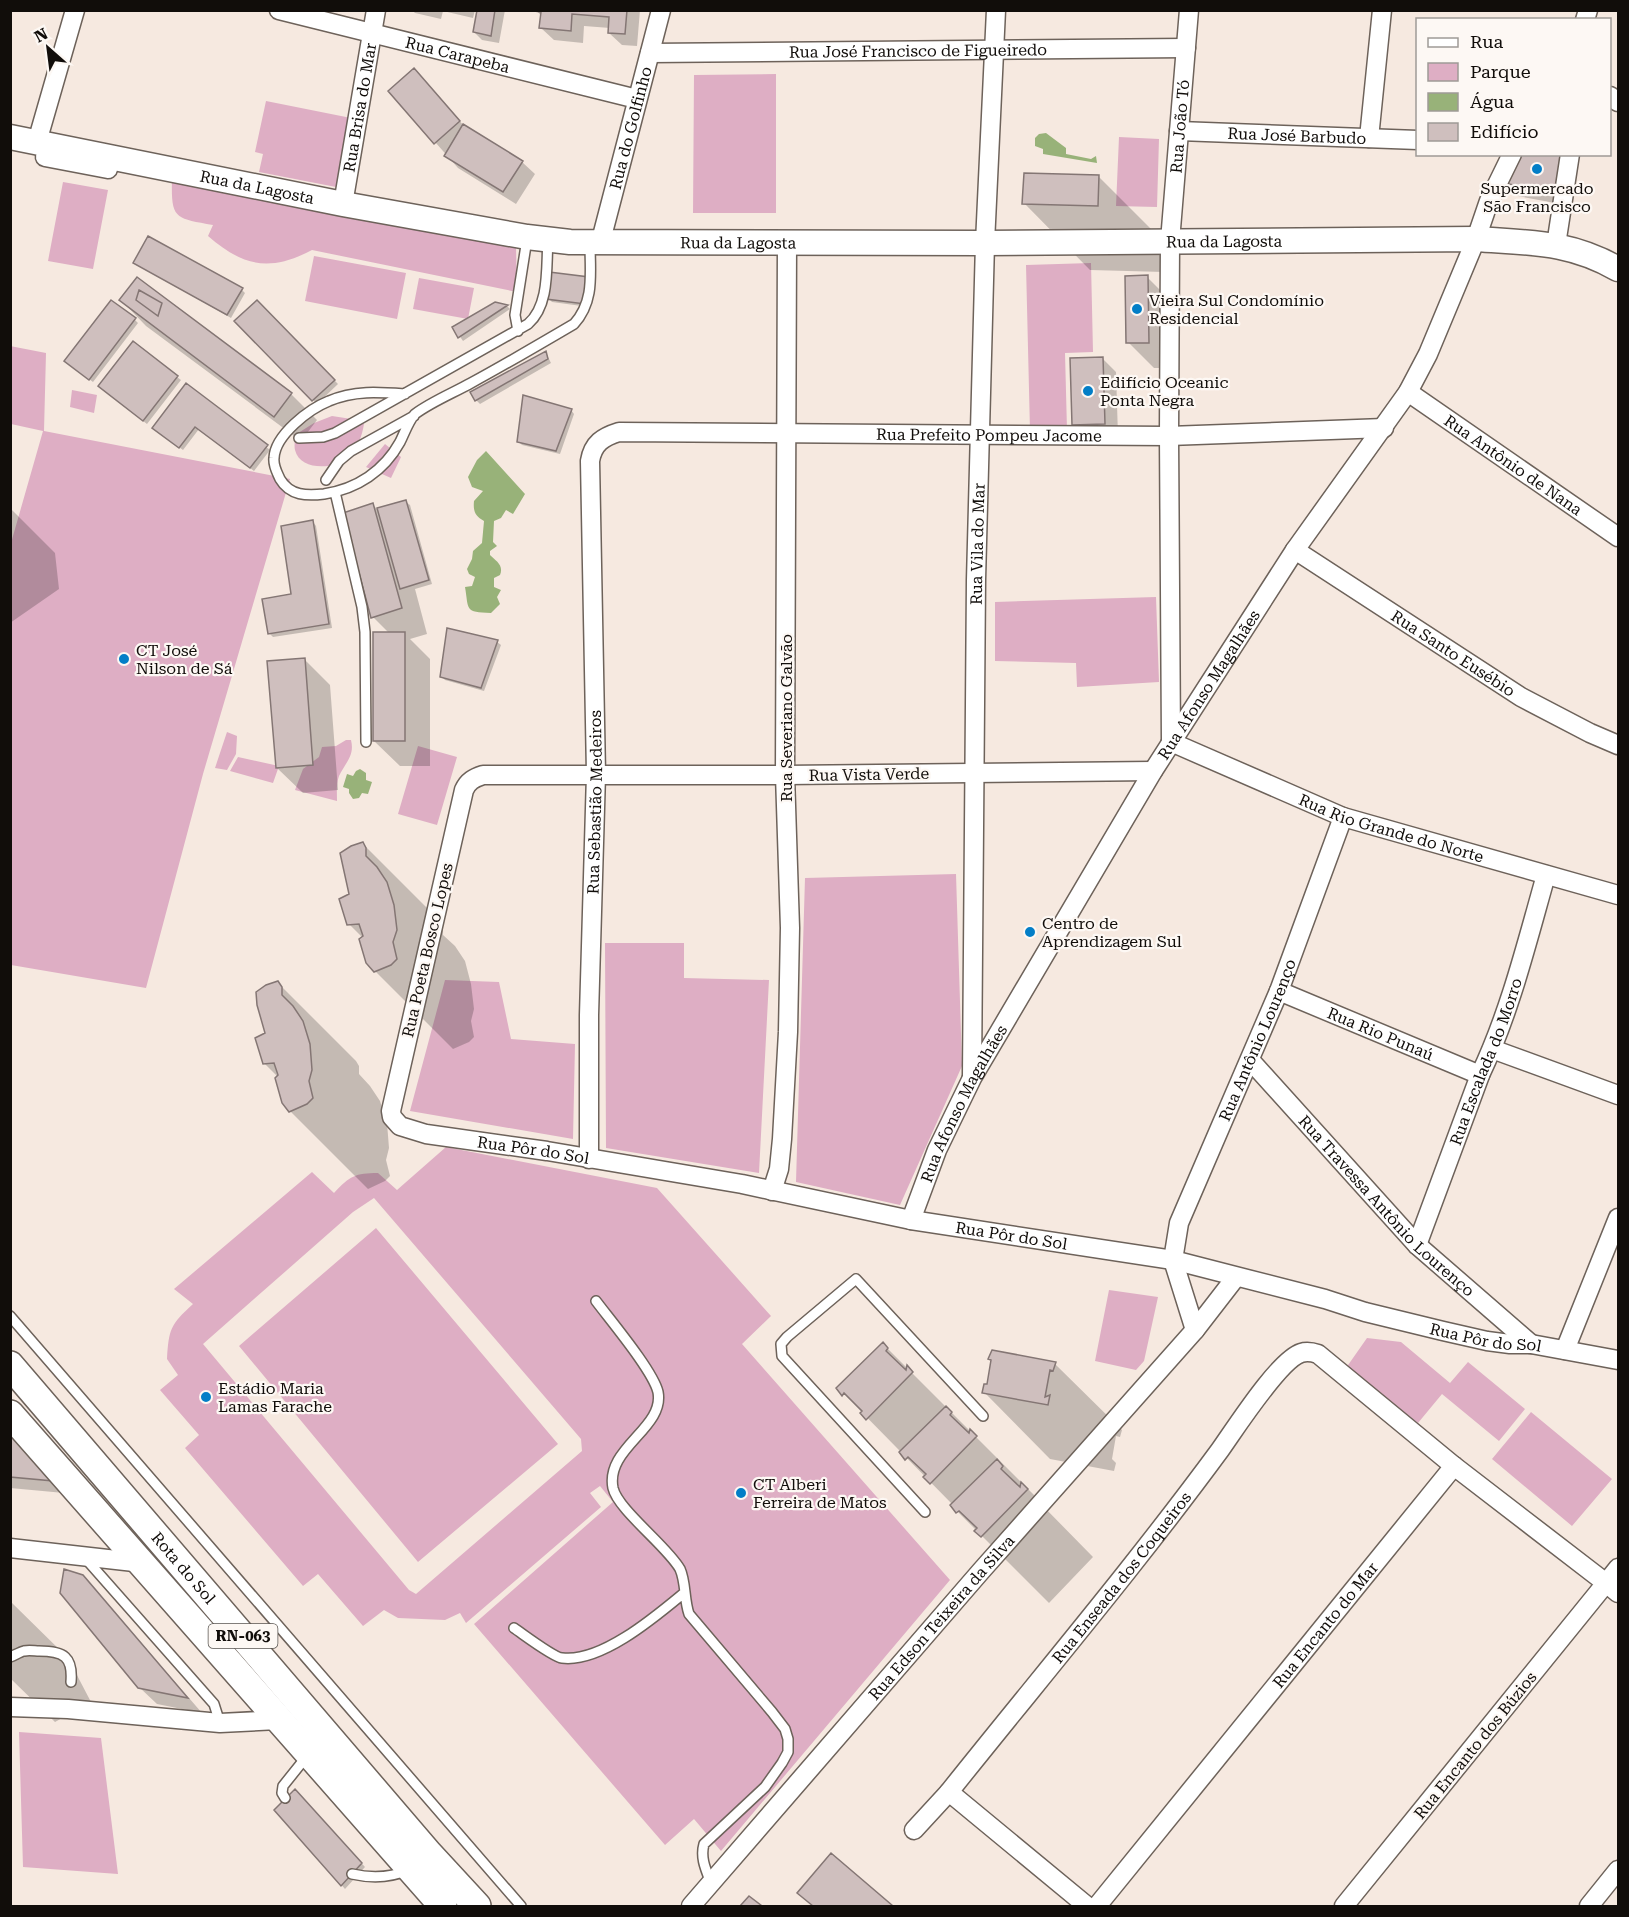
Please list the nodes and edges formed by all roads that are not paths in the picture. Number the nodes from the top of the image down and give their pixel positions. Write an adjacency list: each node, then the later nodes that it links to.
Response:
1 (75, 10): 17 (street)
2 (279, 10): 8 (street, Rua Carapeba)
3 (376, 10): 8 (street, Rua Brisa do Mar)
4 (661, 10): 11 (street, Rua do Golfinho)
5 (996, 10): 10 (street, Rua Vila do Mar)
6 (1189, 10): 9 (street, Rua João Tó)
7 (1382, 10): 15 (street)
8 (371, 32): 12 (street, Rua Carapeba); 21 (street, Rua Brisa do Mar)
9 (1186, 48): 10 (street, Rua José Francisco de Figueiredo); 13 (street, Rua João Tó)
10 (994, 50): 11 (street, Rua José Francisco de Figueiredo); 26 (street, Rua Vila do Mar)
11 (650, 53): 12 (street, Rua do Golfinho)
12 (637, 99): 27 (street, Rua do Golfinho)
13 (1179, 131): 15 (street, Rua José Barbudo); 24 (street, Rua João Tó)
14 (10, 137): 17 (street, Rua da Lagosta)
15 (1369, 138): 16 (street, Rua José Barbudo)
16 (1416, 140)
17 (41, 150): 20 (street); 21 (street, Rua da Lagosta)
18 (1511, 156): 23 (street, Rua Afonso Magalhães)
19 (1570, 156): 28 (street)
20 (168, 180)
21 (343, 204): 22 (street, Rua da Lagosta)
22 (538, 239): 27 (street, Rua da Lagosta); 30 (lane); 30 (lane)
23 (1476, 239): 24 (street, Rua da Lagosta); 28 (street, Rua da Lagosta); 31 (street, Rua Afonso Magalhães)
24 (1170, 241): 26 (street, Rua da Lagosta); 37 (street, Rua João Tó)
25 (787, 243): 26 (street, Rua da Lagosta); 27 (street, Rua da Lagosta); 35 (street, Rua Severiano Galvão)
26 (985, 243): 36 (street, Rua Vila do Mar)
27 (595, 244): 33 (lane)
28 (1556, 245): 29 (street, Rua da Lagosta)
29 (1618, 269)
30 (518, 331): 32 (lane)
31 (1408, 392): 34 (street, Rua Afonso Magalhães); 42 (street, Rua Antônio de Nana)
32 (405, 394): 38 (lane); 41 (lane)
33 (414, 416): 40 (lane); 41 (lane)
34 (1384, 428): 37 (street, Rua Prefeito Pompeu Jacome); 43 (street, Rua Afonso Magalhães)
35 (785, 434): 36 (street, Rua Prefeito Pompeu Jacome); 39 (street, Rua Prefeito Pompeu Jacome); 50 (street, Rua Severiano Galvão)
36 (980, 434): 37 (street, Rua Prefeito Pompeu Jacome); 48 (street, Rua Vila do Mar)
37 (1169, 436): 45 (street, Rua João Tó)
38 (299, 438)
39 (595, 445): 49 (street, Rua Sebastião Medeiros)
40 (326, 480)
41 (334, 492): 44 (lane)
42 (1618, 537)
43 (1295, 550): 45 (street, Rua Afonso Magalhães); 46 (street, Rua Santo Eusébio)
44 (366, 742)
45 (1172, 742): 47 (street, Rua Afonso Magalhães); 52 (street, Rua Rio Grande do Norte)
46 (1618, 746)
47 (1154, 771): 48 (street, Rua Vista Verde); 59 (street, Rua Afonso Magalhães)
48 (975, 773): 50 (street, Rua Vista Verde); 59 (street, Rua Vila do Mar)
49 (596, 774): 50 (street, Rua Vista Verde); 51 (street, Rua Vista Verde); 62 (street, Rua Sebastião Medeiros)
50 (785, 775): 63 (street, Rua Severiano Galvão)
51 (476, 777): 61 (street, Rua Poeta Bosco Lopes)
52 (1342, 817): 53 (street, Rua Rio Grande do Norte); 55 (street, Rua Antônio Lourenço)
53 (1546, 875): 54 (street, Rua Rio Grande do Norte); 56 (street, Rua Escalada do Morro)
54 (1618, 895)
55 (1279, 991): 57 (street, Rua Antônio Lourenço); 58 (street, Rua Rio Punaú)
56 (1492, 1049): 58 (street, Rua Escalada do Morro); 60 (street)
57 (1250, 1060): 66 (street, Rua Travessa Antônio Lourenço); 67 (street, Rua Antônio Lourenço)
58 (1480, 1075): 66 (street, Rua Escalada do Morro)
59 (972, 1078): 65 (street, Rua Afonso Magalhães)
60 (1618, 1095)
61 (400, 1126): 62 (street, Rua Pôr do Sol)
62 (589, 1159): 63 (street, Rua Pôr do Sol)
63 (772, 1191): 65 (street, Rua Pôr do Sol)
64 (1618, 1218): 73 (street)
65 (911, 1220): 67 (street, Rua Pôr do Sol)
66 (1417, 1245): 72 (street, Rua Travessa Antônio Lourenço)
67 (1173, 1260): 68 (street, Rua Pôr do Sol); 71 (street)
68 (1236, 1277): 71 (street, Rua Edson Teixeira da Silva); 72 (street, Rua Pôr do Sol)
69 (596, 1301): 85 (lane)
70 (10, 1316): 102 (lane)
71 (1196, 1330): 99 (street, Rua Edson Teixeira da Silva)
72 (1531, 1344): 73 (street, Rua Pôr do Sol)
73 (1565, 1350): 74 (street, Rua Pôr do Sol)
74 (1618, 1360)
75 (10, 1365): 101 (main road, Rota do Sol / RN-063)
76 (10, 1414): 82 (main road, Rota do Sol / RN-063)
77 (983, 1416): 79 (lane)
78 (1454, 1466): 84 (street); 93 (street, Rua Enseada dos Coqueiros); 105 (street, Rua Encanto do Mar)
79 (925, 1512)
80 (10, 1548): 81 (street)
81 (85, 1557): 82 (street); 91 (lane)
82 (143, 1563): 90 (main road, Rota do Sol / RN-063)
83 (1618, 1568): 84 (street, Rua Encanto dos Búzios)
84 (1612, 1588): 106 (street, Rua Encanto dos Búzios)
85 (684, 1593): 86 (lane); 99 (lane)
86 (514, 1628)
87 (10, 1657): 88 (lane)
88 (71, 1682)
89 (10, 1707): 91 (street)
90 (278, 1720): 91 (street); 92 (main road, Rota do Sol / RN-063)
91 (220, 1724)
92 (309, 1754): 94 (lane); 96 (main road, Rota do Sol / RN-063)
93 (949, 1792): 95 (street, Rua Enseada dos Coqueiros); 104 (street)
94 (285, 1798)
95 (914, 1830)
96 (410, 1869): 98 (lane); 100 (main road, Rota do Sol / RN-063)
97 (1618, 1870): 107 (street)
98 (352, 1874)
99 (711, 1883): 103 (street, Rua Edson Teixeira da Silva)
100 (443, 1906)
101 (477, 1906)
102 (521, 1906)
103 (691, 1906)
104 (1087, 1906)
105 (1097, 1906)
106 (1344, 1906)
107 (1589, 1906)

